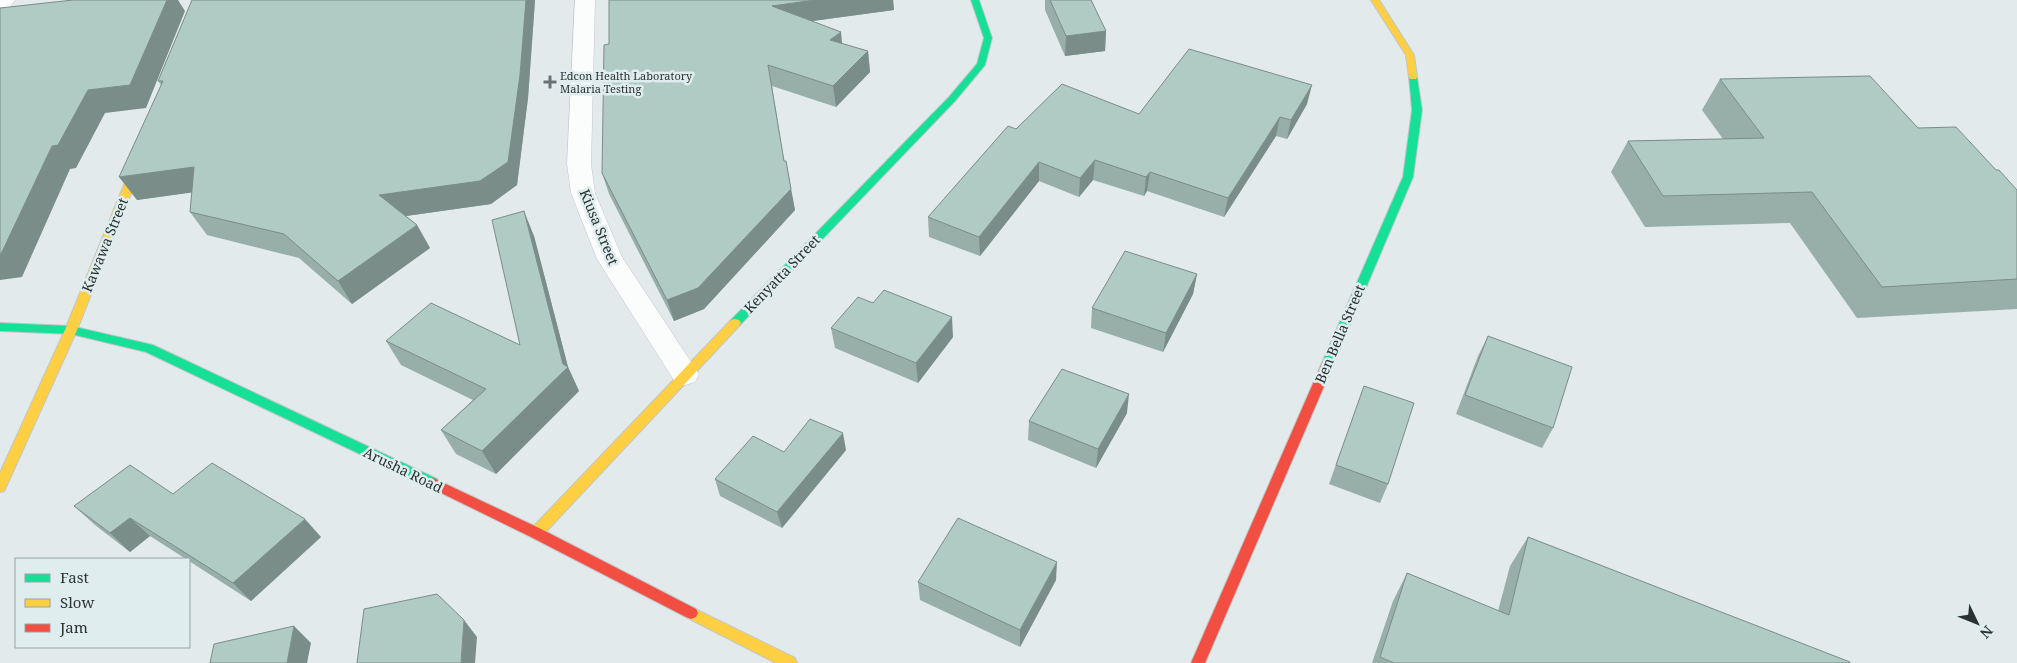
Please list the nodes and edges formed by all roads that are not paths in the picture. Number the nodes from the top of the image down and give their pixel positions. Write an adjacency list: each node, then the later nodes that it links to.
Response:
1 (5, 0): 5 (street)
2 (585, 0): 9 (street, Kiusa Street)
3 (975, 0): 9 (street, Kenyatta Street)
4 (1375, 0): 13 (street, Ben Bella Street)
5 (0, 6)
6 (148, 138): 8 (street, Kawawa Street)
7 (0, 327): 8 (street, Arusha Road)
8 (72, 330): 10 (street, Kawawa Street); 11 (street, Arusha Road)
9 (685, 374): 11 (street, Kenyatta Street)
10 (0, 487)
11 (536, 533): 12 (street, Arusha Road)
12 (790, 663)
13 (1198, 663)

